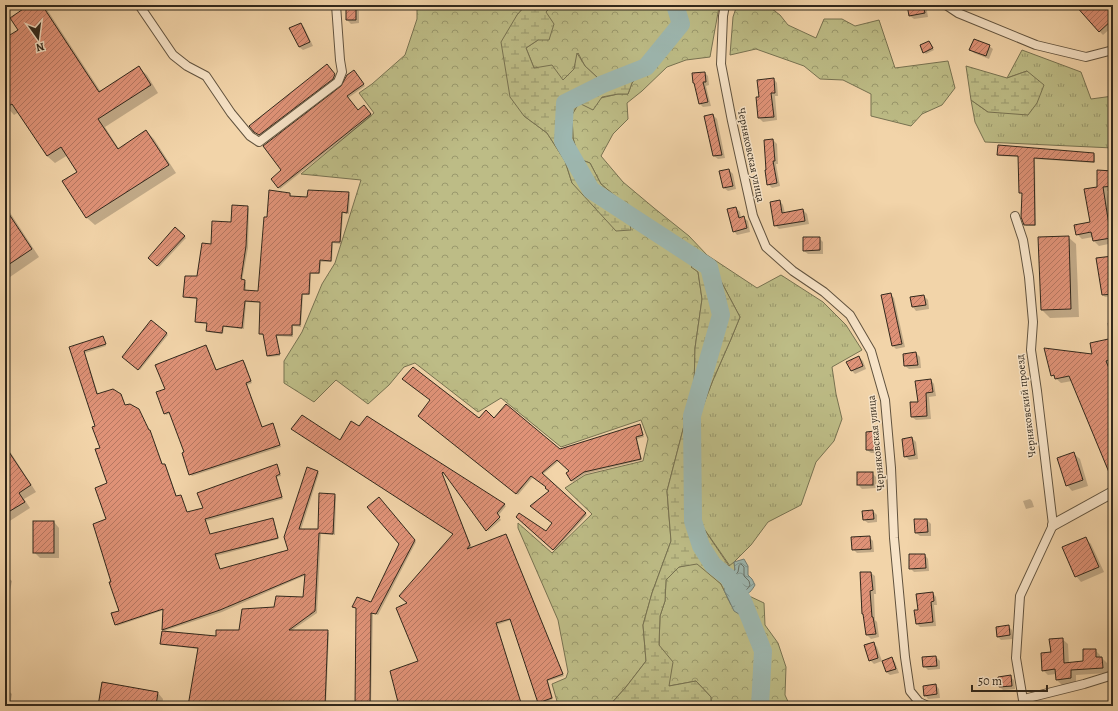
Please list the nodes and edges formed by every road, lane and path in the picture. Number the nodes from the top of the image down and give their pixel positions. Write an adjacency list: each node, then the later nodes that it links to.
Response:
1 (139, 5): 2 (street)
2 (336, 5)
3 (725, 5): 11 (street, Черняковская улица)
4 (946, 5): 5 (street)
5 (1113, 50)
6 (1015, 216): 8 (street, Черняковский проезд)
7 (1113, 492): 8 (street)
8 (1053, 525): 10 (street)
9 (1113, 675): 10 (street)
10 (1024, 702)
11 (928, 706)

